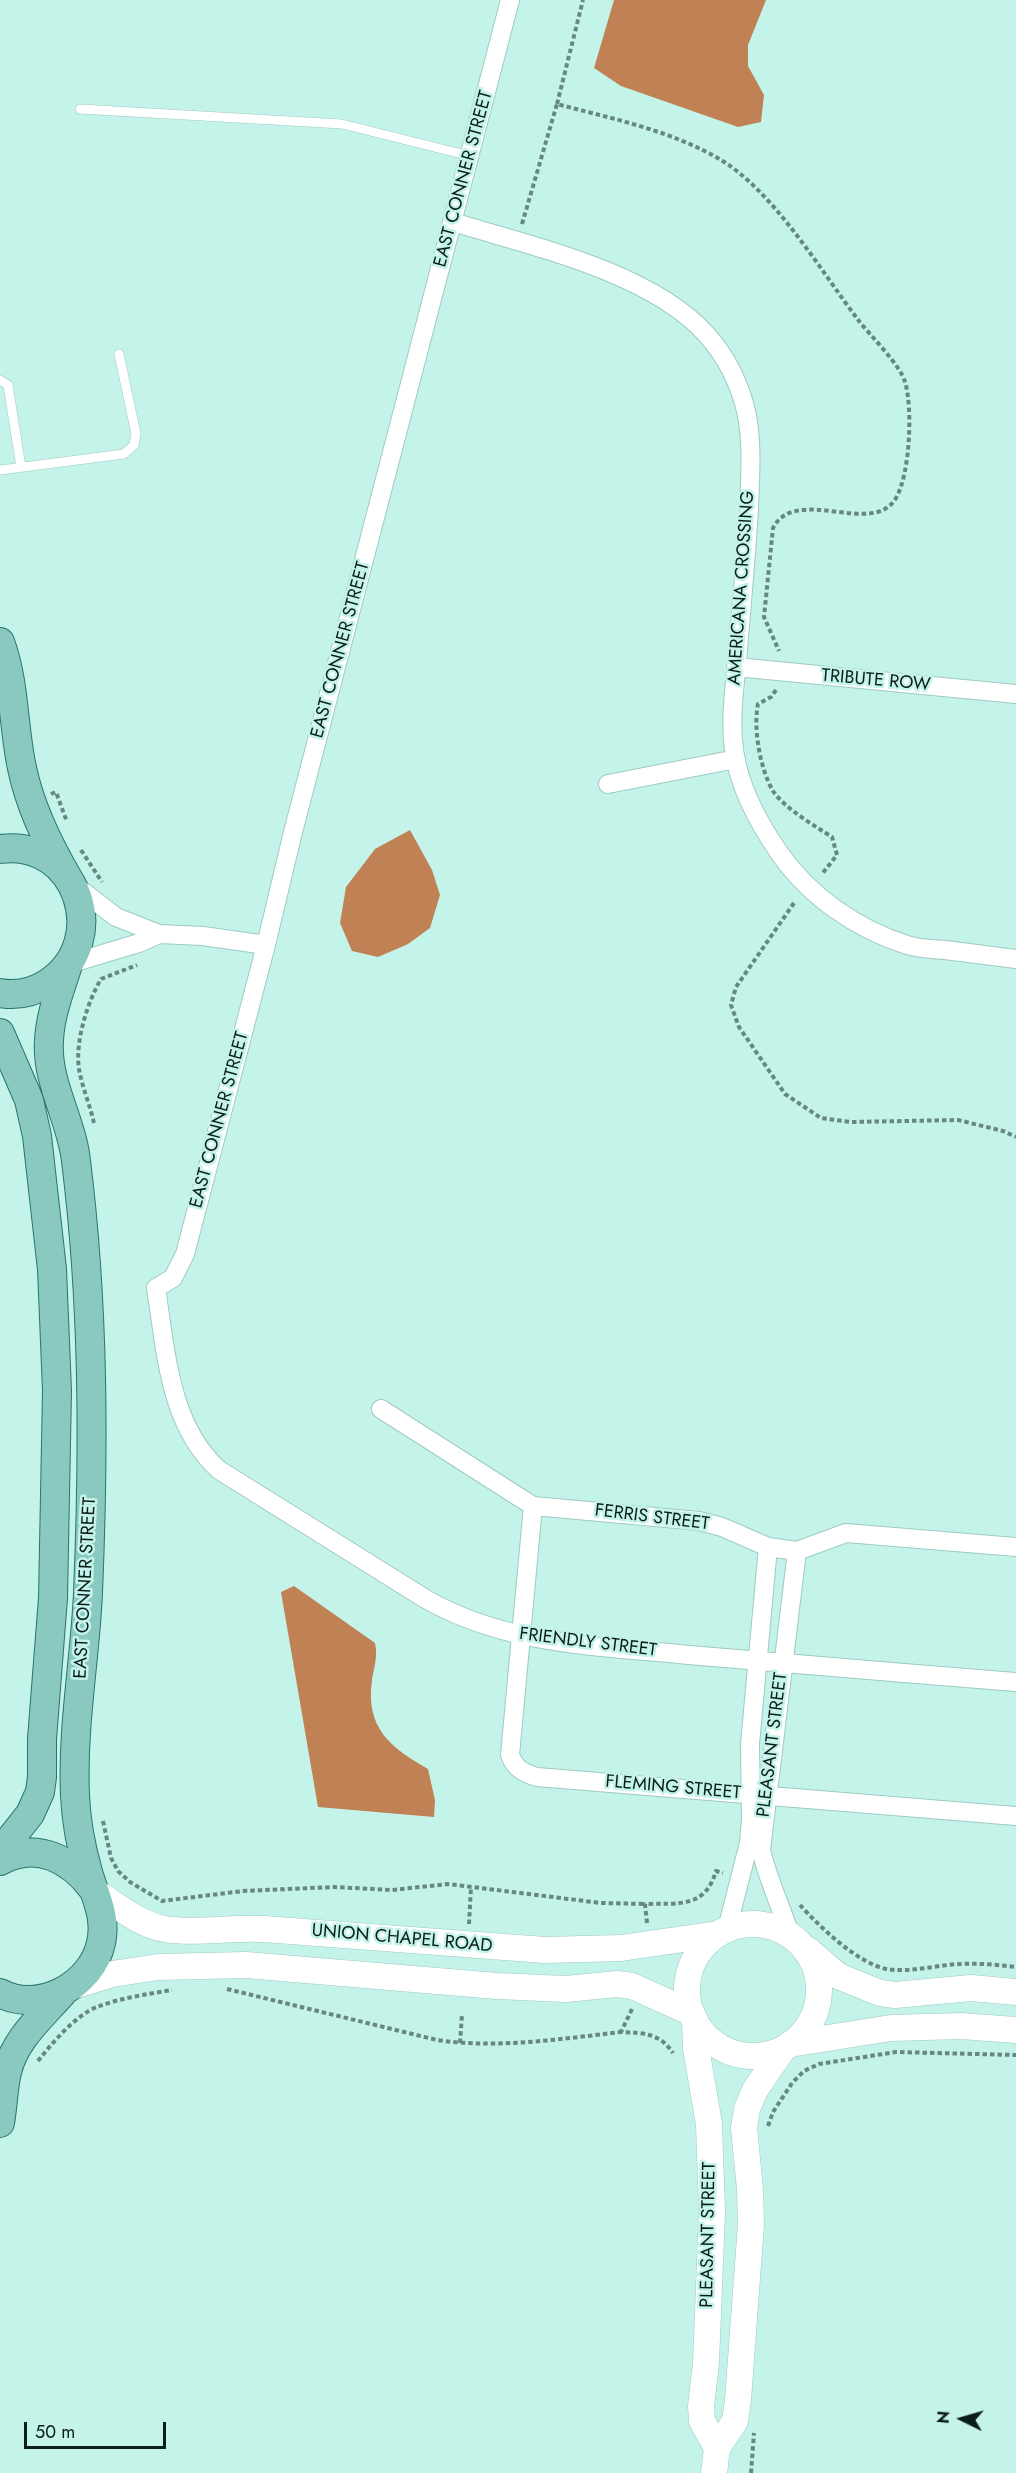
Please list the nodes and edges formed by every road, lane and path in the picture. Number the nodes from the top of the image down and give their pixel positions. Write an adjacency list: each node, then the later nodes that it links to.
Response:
1 (510, 0): 5 (street, EAST CONNER STREET)
2 (583, 0): 3 (path)
3 (557, 104): 7 (path); 13 (path)
4 (80, 109): 5 (lane)
5 (470, 156): 6 (street, EAST CONNER STREET)
6 (453, 222): 7 (street, AMERICANA CROSSING); 28 (street, EAST CONNER STREET)
7 (517, 241): 14 (street, AMERICANA CROSSING)
8 (119, 354): 10 (lane)
9 (0, 380): 10 (lane)
10 (21, 467): 11 (lane)
11 (0, 470)
12 (0, 642): 24 (main road, EAST CONNER STREET)
13 (779, 651)
14 (736, 667): 16 (street, TRIBUTE ROW); 17 (street, AMERICANA CROSSING)
15 (776, 690): 23 (path)
16 (1016, 694)
17 (736, 759): 18 (street); 29 (street, AMERICANA CROSSING)
18 (608, 784)
19 (46, 796): 20 (path)
20 (69, 826)
21 (76, 842): 25 (path)
22 (0, 849): 24 (main road)
23 (822, 874)
24 (70, 880): 27 (street); 30 (main road, EAST CONNER STREET)
25 (110, 888)
26 (794, 903): 33 (path)
27 (159, 934): 28 (street); 30 (street)
28 (266, 945): 34 (street, EAST CONNER STREET)
29 (1016, 959)
30 (68, 965): 31 (main road); 51 (main road, EAST CONNER STREET)
31 (0, 993)
32 (0, 1033): 47 (main road, EAST CONNER STREET)
33 (1016, 1137)
34 (156, 1288): 40 (street, FRIENDLY STREET)
35 (381, 1409): 36 (street, FERRIS STREET)
36 (533, 1506): 37 (street, FERRIS STREET); 40 (street)
37 (768, 1547): 39 (street, FERRIS STREET); 41 (street, PLEASANT STREET)
38 (1016, 1547): 39 (street, FERRIS STREET)
39 (797, 1551): 42 (street, PLEASANT STREET)
40 (521, 1636): 41 (street, FRIENDLY STREET); 44 (street, FLEMING STREET)
41 (758, 1661): 42 (street, FRIENDLY STREET); 44 (street, PLEASANT STREET)
42 (784, 1663): 43 (street, FRIENDLY STREET); 44 (street, PLEASANT STREET)
43 (1016, 1682)
44 (759, 1796): 46 (street, FLEMING STREET); 56 (street, PLEASANT STREET); 57 (street, PLEASANT STREET)
45 (101, 1811): 50 (path)
46 (1016, 1816)
47 (0, 1851)
48 (0, 1861): 51 (main road)
49 (716, 1871): 53 (path)
50 (471, 1887): 53 (path); 54 (path)
51 (95, 1891): 56 (main road, UNION CHAPEL ROAD); 60 (main road, EAST CONNER STREET)
52 (797, 1902): 58 (path)
53 (645, 1904): 55 (path)
54 (469, 1925)
55 (648, 1927)
56 (722, 1932): 57 (main road); 66 (main road)
57 (797, 1941): 62 (main road); 70 (main road)
58 (876, 1966)
59 (224, 1988): 69 (path)
60 (67, 1989): 63 (main road); 66 (main road); 74 (main road)
61 (178, 1990): 73 (path)
62 (1016, 1992)
63 (0, 1993)
64 (633, 2008): 68 (path)
65 (462, 2014): 69 (path)
66 (693, 2016): 70 (main road); 77 (main road, PLEASANT STREET)
67 (1016, 2030): 70 (main road)
68 (621, 2032): 69 (path); 72 (path)
69 (460, 2043)
70 (786, 2047): 77 (main road, PLEASANT STREET)
71 (1016, 2055): 75 (path)
72 (678, 2060)
73 (37, 2062)
74 (0, 2123)
75 (767, 2133)
76 (755, 2424): 79 (path)
77 (717, 2448): 78 (main road, PLEASANT STREET)
78 (714, 2473)
79 (751, 2473)

